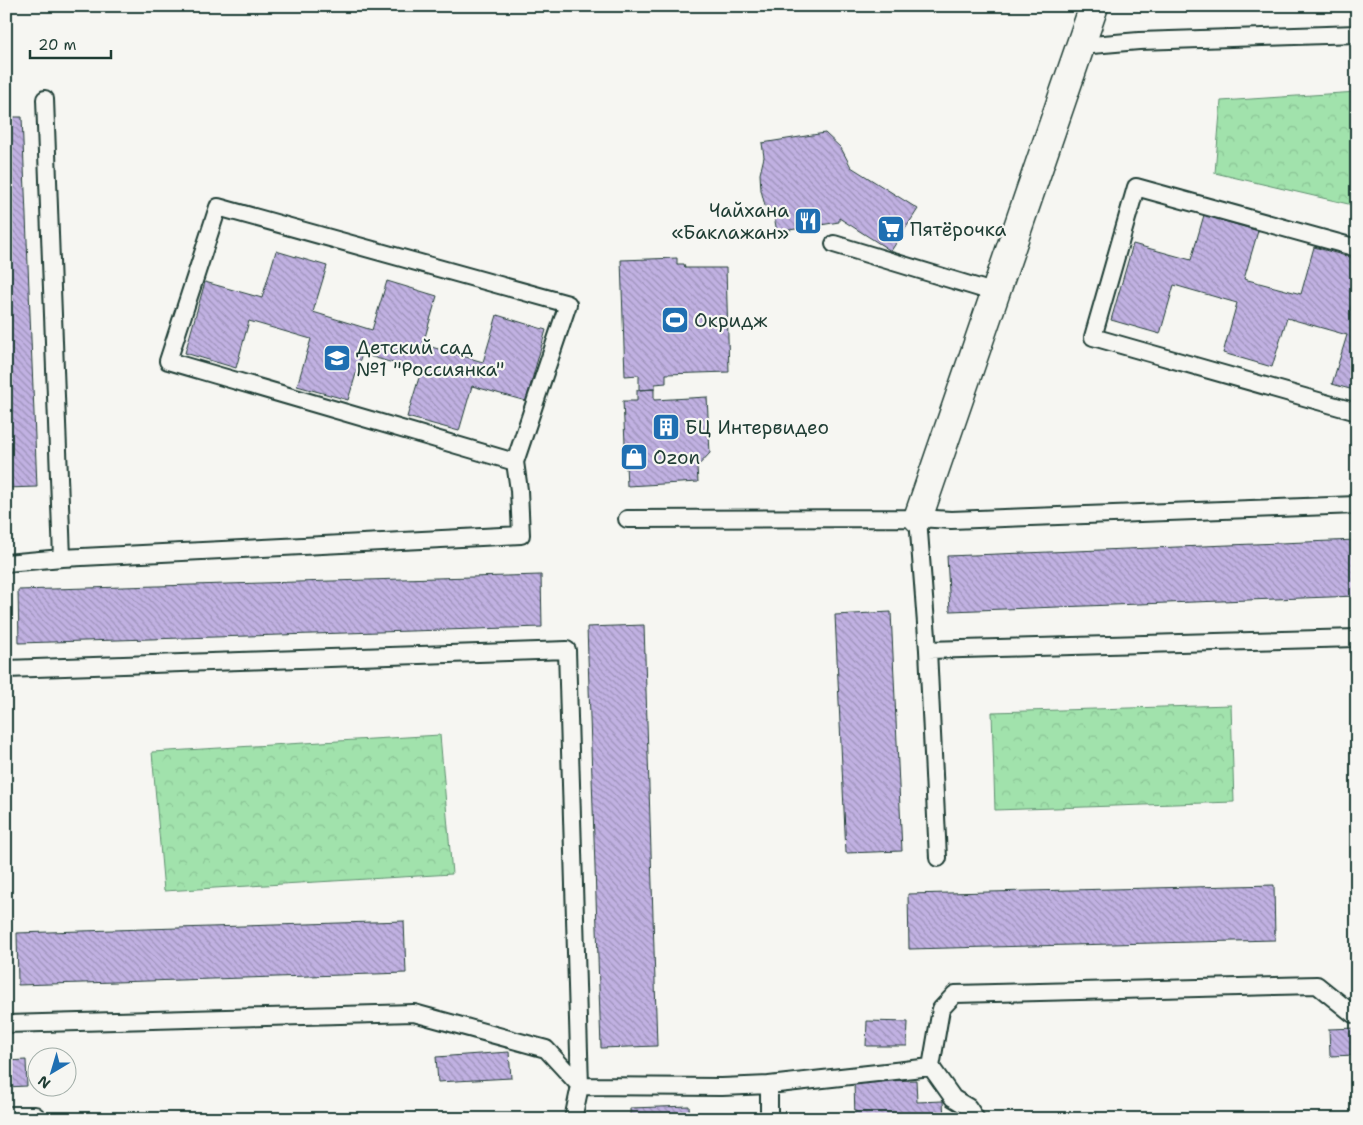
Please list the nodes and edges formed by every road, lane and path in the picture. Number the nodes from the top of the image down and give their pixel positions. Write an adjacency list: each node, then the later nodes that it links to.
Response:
1 (1094, 6): 3 (street)
2 (1357, 34): 3 (lane)
3 (1080, 46): 7 (street)
4 (45, 99): 13 (lane)
5 (834, 244): 7 (lane)
6 (1357, 248): 8 (lane)
7 (996, 293): 11 (street)
8 (1357, 412)
9 (515, 462): 9 (lane); 13 (lane)
10 (1357, 505): 11 (lane)
11 (918, 518): 12 (lane); 16 (lane)
12 (627, 519)
13 (62, 558): 14 (lane)
14 (6, 563)
15 (1357, 638): 16 (lane)
16 (928, 650): 18 (lane)
17 (6, 669): 23 (lane)
18 (938, 858)
19 (1357, 1014): 21 (lane)
20 (6, 1024): 23 (lane)
21 (931, 1067): 22 (lane); 28 (lane)
22 (768, 1085): 23 (lane); 27 (lane)
23 (580, 1086): 26 (lane)
24 (6, 1115): 25 (lane)
25 (39, 1119)
26 (573, 1119)
27 (769, 1119)
28 (976, 1119)

